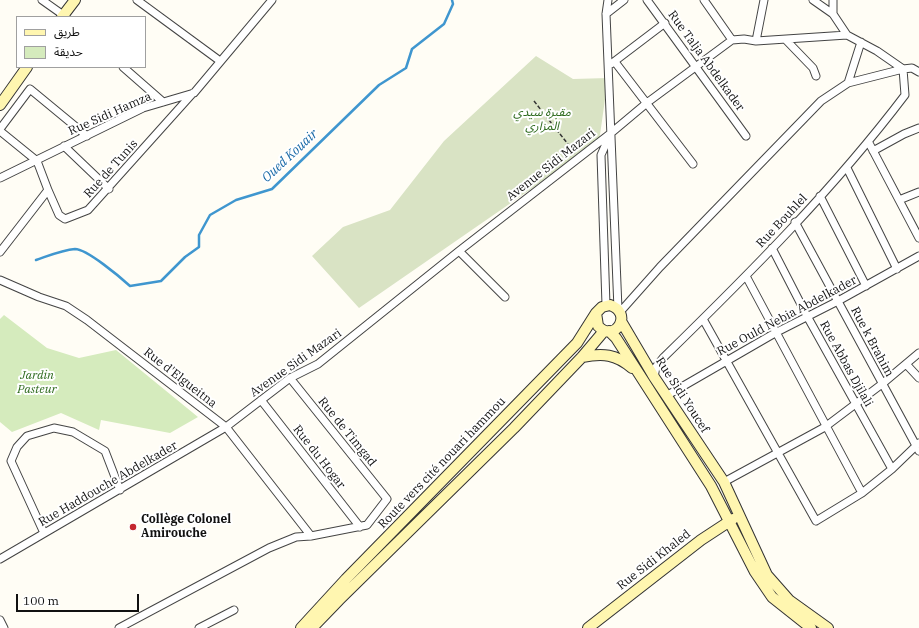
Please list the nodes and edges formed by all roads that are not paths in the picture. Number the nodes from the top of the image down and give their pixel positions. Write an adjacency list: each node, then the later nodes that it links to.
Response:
1 (42, 0): 14 (street)
2 (75, 0): 14 (main road)
3 (137, 0): 21 (street)
4 (272, 0): 21 (street)
5 (608, 0): 12 (street)
6 (624, 0): 12 (street)
7 (648, 0): 15 (street, Rue Talja Abdelkader)
8 (704, 0): 17 (street)
9 (764, 0): 19 (street)
10 (813, 0): 13 (street)
11 (833, 0): 13 (street)
12 (606, 14): 23 (street)
13 (833, 14): 16 (street)
14 (64, 16)
15 (664, 23): 22 (street); 24 (street, Rue Talja Abdelkader)
16 (847, 35): 18 (street); 20 (street)
17 (732, 40): 19 (street); 24 (street, Avenue Sidi Mazari)
18 (786, 40): 19 (street); 29 (street)
19 (756, 41)
20 (861, 42): 27 (street); 30 (street)
21 (220, 61): 31 (street)
22 (616, 62): 23 (street); 33 (street)
23 (608, 66): 37 (street)
24 (695, 66): 33 (street, Avenue Sidi Mazari); 39 (street, Rue Talja Abdelkader)
25 (26, 68): 34 (main road)
26 (124, 68): 32 (street)
27 (903, 69): 28 (street); 30 (street); 40 (street, Rue Bouhlel)
28 (919, 72)
29 (816, 76)
30 (848, 83): 66 (street)
31 (194, 93): 32 (street, Rue Sidi Hamza); 47 (street, Rue de Tunis)
32 (163, 102): 38 (street, Rue Sidi Hamza)
33 (648, 102): 37 (street, Avenue Sidi Mazari); 44 (street)
34 (0, 105)
35 (919, 128): 42 (street)
36 (0, 130): 38 (street); 43 (street)
37 (611, 133): 55 (street, Avenue Sidi Mazari); 64 (street); 66 (street)
38 (87, 136): 41 (street, Rue Sidi Hamza)
39 (746, 136)
40 (869, 143): 42 (street); 45 (street, Rue Bouhlel)
41 (64, 146): 43 (street, Rue Sidi Hamza); 47 (street)
42 (873, 151): 51 (street)
43 (37, 161): 46 (street, Rue Sidi Hamza); 48 (street)
44 (693, 164)
45 (847, 168): 50 (street, Rue Bouhlel); 58 (street)
46 (0, 178)
47 (109, 189): 48 (street, Rue de Tunis)
48 (48, 190): 56 (street)
49 (919, 192): 51 (street)
50 (820, 196): 52 (street, Rue Bouhlel); 61 (street)
51 (899, 200): 53 (street)
52 (795, 222): 54 (street, Rue Bouhlel); 63 (street, Rue k Brahim)
53 (919, 238)
54 (772, 248): 59 (street, Rue Bouhlel); 67 (street, Rue Abbas Djilali)
55 (459, 251): 62 (street); 77 (street, Avenue Sidi Mazari)
56 (0, 252)
57 (919, 256): 58 (street, Rue Ould Nebia Abdelkader)
58 (897, 269): 61 (street, Rue Ould Nebia Abdelkader)
59 (746, 276): 68 (street, Rue Bouhlel); 70 (street)
60 (0, 280): 83 (street, Rue d'Elgueitna)
61 (866, 286): 63 (street, Rue Ould Nebia Abdelkader)
62 (505, 297)
63 (838, 301): 67 (street, Rue Ould Nebia Abdelkader); 79 (street, Rue k Brahim)
64 (606, 305): 65 (main road); 66 (main road)
65 (596, 313): 69 (main road); 102 (main road, Route vers cité nouari hammou)
66 (620, 314): 69 (main road); 76 (main road, Rue Sidi Youcef)
67 (807, 316): 70 (street, Rue Ould Nebia Abdelkader); 82 (street, Rue Abbas Djilali)
68 (703, 319): 73 (street); 76 (street, Rue Bouhlel)
69 (607, 331): 72 (main road, Route vers cité nouari hammou); 75 (main road)
70 (775, 333): 73 (street, Rue Ould Nebia Abdelkader); 84 (street)
71 (919, 353): 74 (street)
72 (582, 357): 75 (main road); 103 (main road, Route vers cité nouari hammou)
73 (725, 361): 80 (street, Rue Ould Nebia Abdelkader); 86 (street)
74 (906, 364): 78 (street); 79 (street)
75 (638, 373): 92 (main road)
76 (654, 377): 80 (main road, Rue Sidi Youcef)
77 (290, 378): 81 (street, Avenue Sidi Mazari); 93 (street, Rue de Timgad)
78 (919, 378)
79 (882, 384): 82 (street); 85 (street, Rue k Brahim)
80 (666, 396): 88 (main road, Rue Sidi Youcef)
81 (261, 400): 83 (street, Avenue Sidi Mazari); 93 (street, Rue du Hogar)
82 (855, 404): 84 (street); 87 (street, Rue Abbas Djilali)
83 (226, 427): 89 (street, Rue Haddouche Abdelkader); 95 (street, Rue d'Elgueitna)
84 (825, 427): 86 (street); 90 (street)
85 (918, 447): 87 (street)
86 (777, 453): 88 (street); 90 (street)
87 (892, 469): 90 (street)
88 (724, 482): 91 (main road, Rue Sidi Youcef)
89 (120, 490): 94 (street, Rue Haddouche Abdelkader); 94 (street)
90 (862, 493)
91 (739, 515): 92 (main road, Rue Sidi Khaled); 106 (main road, Rue Sidi Youcef)
92 (728, 521): 104 (main road, Rue Sidi Khaled); 105 (main road)
93 (360, 527): 95 (street)
94 (44, 533): 96 (street, Rue Haddouche Abdelkader)
95 (312, 536): 100 (street)
96 (0, 559)
97 (234, 610): 101 (street)
98 (0, 620): 99 (street)
99 (4, 628)
100 (119, 628)
101 (199, 628)
102 (301, 628)
103 (312, 628)
104 (588, 628)
105 (811, 628)
106 (828, 628)

